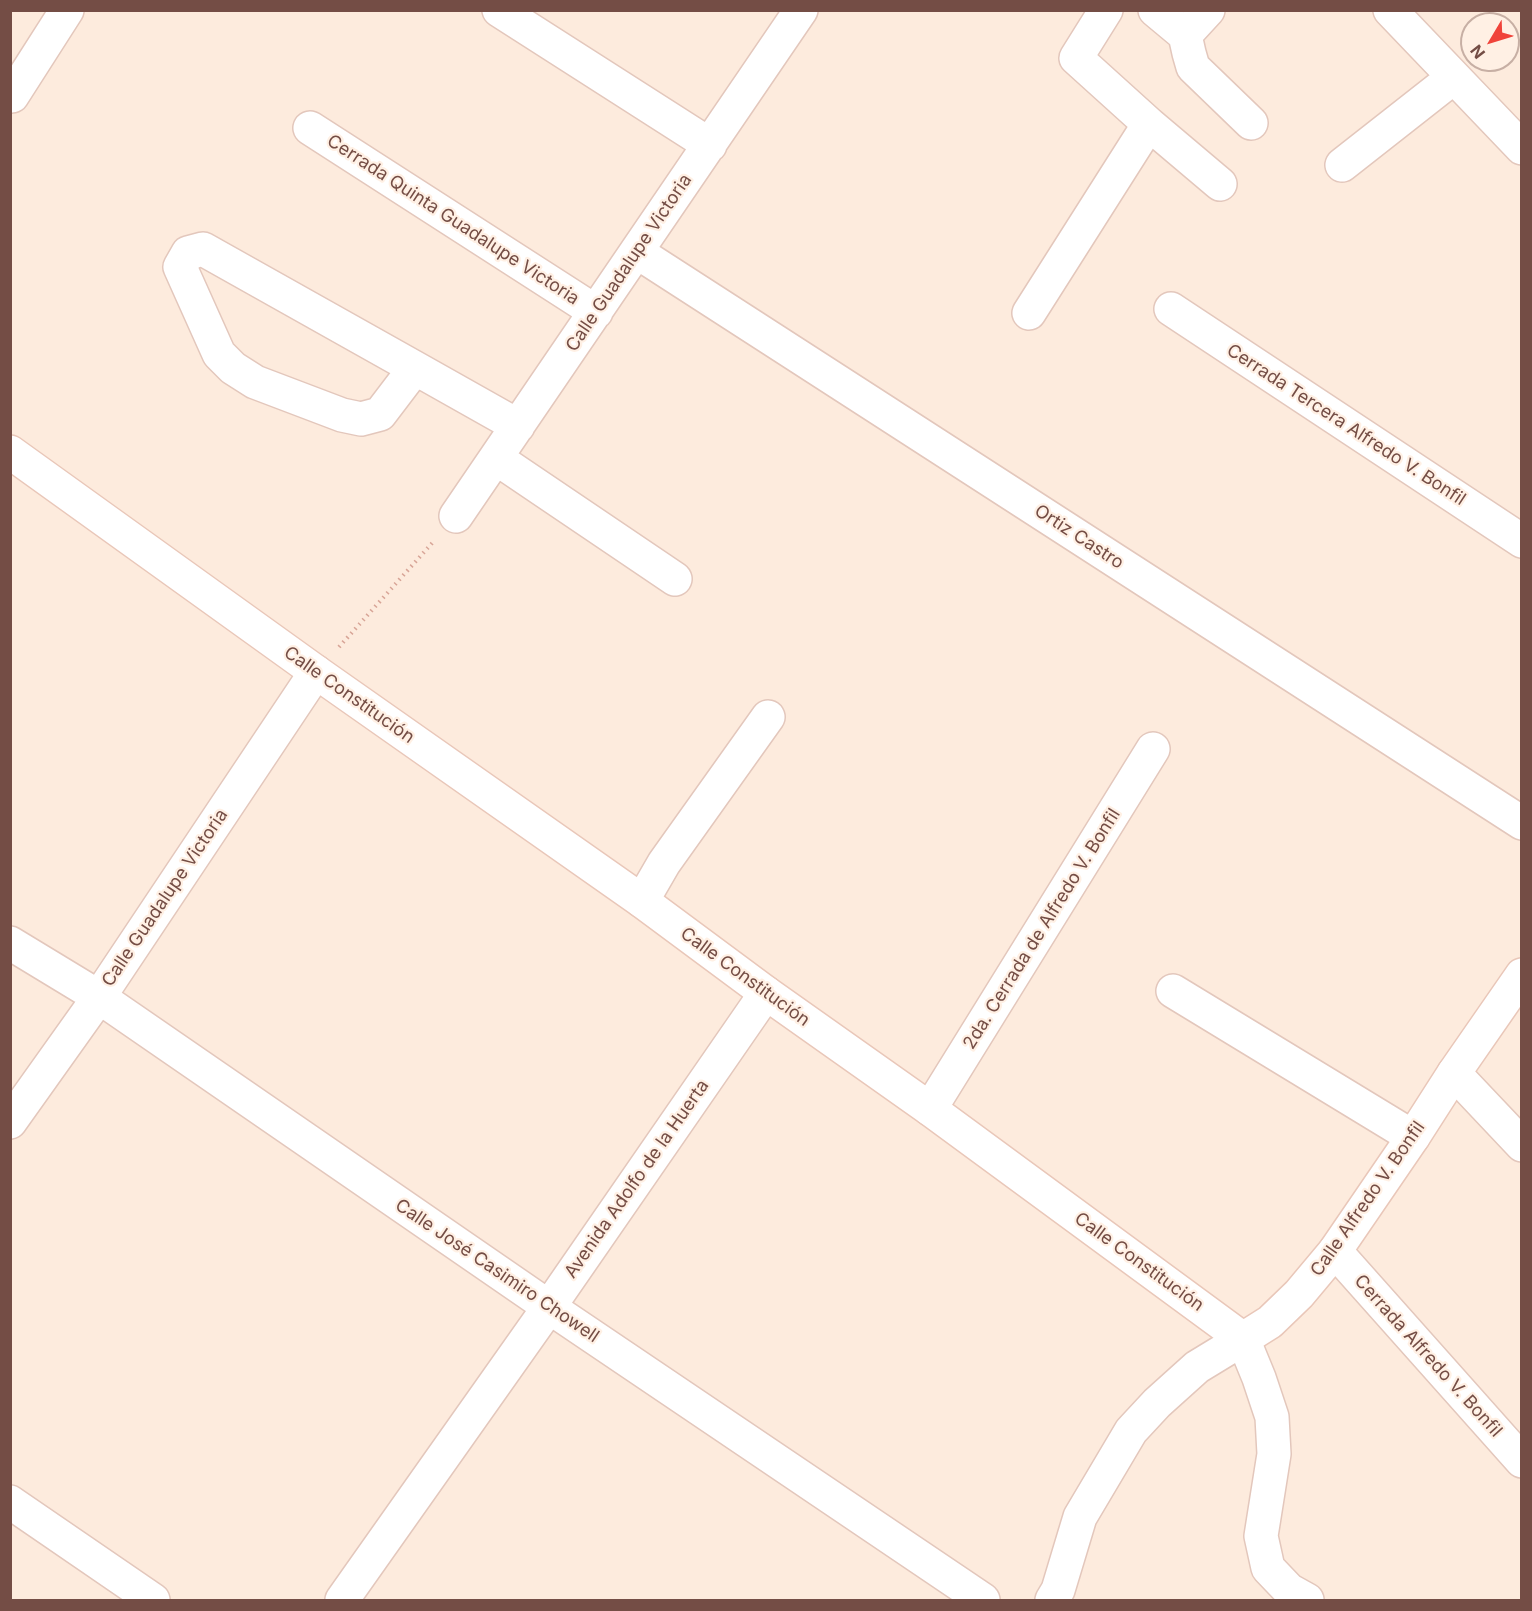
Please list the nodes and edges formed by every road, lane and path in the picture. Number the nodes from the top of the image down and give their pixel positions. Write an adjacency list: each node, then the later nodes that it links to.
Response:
1 (67, 10): 10 (street)
2 (499, 10): 14 (street)
3 (801, 10): 14 (street, Calle Guadalupe Victoria)
4 (1106, 10): 12 (street)
5 (1155, 10): 8 (street)
6 (1208, 10): 8 (street)
7 (1390, 10): 9 (street)
8 (1185, 35): 11 (street)
9 (1454, 77): 15 (street); 16 (street)
10 (12, 96)
11 (1251, 123)
12 (1149, 124): 17 (street); 21 (street)
13 (310, 128): 20 (street, Cerrada Quinta Guadalupe Victoria)
14 (710, 144): 18 (street, Calle Guadalupe Victoria)
15 (1521, 148)
16 (1342, 165)
17 (1220, 184)
18 (637, 252): 20 (street, Calle Guadalupe Victoria); 32 (street, Ortiz Castro)
19 (1171, 309): 27 (street, Cerrada Tercera Alfredo V. Bonfil)
20 (596, 312): 23 (street, Calle Guadalupe Victoria)
21 (1029, 313)
22 (415, 368): 22 (street); 23 (street)
23 (518, 426): 25 (street, Calle Guadalupe Victoria)
24 (10, 452): 29 (street, Calle Constitución)
25 (496, 458): 26 (street, Calle Guadalupe Victoria); 28 (street)
26 (456, 516): 29 (path)
27 (1521, 541)
28 (675, 579)
29 (316, 672): 33 (street, Calle Constitución); 38 (street, Calle Guadalupe Victoria)
30 (768, 717): 33 (street)
31 (1153, 749): 40 (street, 2da. Cerrada de Alfredo V. Bonfil)
32 (1521, 823)
33 (642, 901): 37 (street, Calle Constitución)
34 (10, 943): 38 (street, Calle José Casimiro Chowell)
35 (1521, 975): 39 (street, Calle Alfredo V. Bonfil)
36 (1173, 991): 42 (street)
37 (766, 993): 40 (street, Calle Constitución); 45 (street, Avenida Adolfo de la Huerta)
38 (99, 997): 41 (street, Calle Guadalupe Victoria); 45 (street, Calle José Casimiro Chowell)
39 (1454, 1072): 42 (street, Calle Alfredo V. Bonfil); 43 (street)
40 (930, 1109): 46 (street, Calle Constitución)
41 (10, 1122)
42 (1413, 1137): 44 (street, Calle Alfredo V. Bonfil)
43 (1521, 1145)
44 (1335, 1251): 46 (street, Calle Alfredo V. Bonfil); 47 (street, Cerrada Alfredo V. Bonfil)
45 (549, 1307): 50 (street, Avenida Adolfo de la Huerta); 51 (street, Calle José Casimiro Chowell)
46 (1243, 1339): 52 (street, Calle Alfredo V. Bonfil); 53 (street)
47 (1521, 1461)
48 (10, 1502): 49 (street)
49 (153, 1600)
50 (342, 1600)
51 (982, 1600)
52 (1052, 1600)
53 (1306, 1600)

